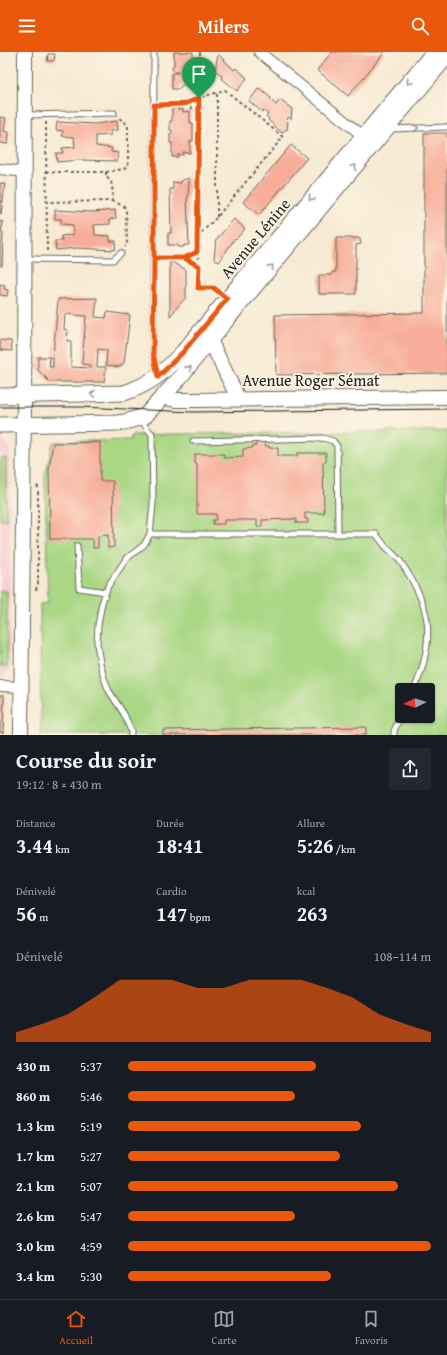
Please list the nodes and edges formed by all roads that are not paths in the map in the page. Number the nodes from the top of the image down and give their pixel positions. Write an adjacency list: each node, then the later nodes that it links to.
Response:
1 (25, 52): 7 (street)
2 (154, 52): 16 (lane)
3 (259, 52): 10 (street)
4 (434, 52): 10 (main road, Avenue Lénine, one-way to 10)
5 (447, 56): 9 (main road, Avenue Lénine)
6 (114, 113): 7 (lane)
7 (25, 115): 12 (street)
8 (447, 127): 9 (lane, one-way to 8)
9 (386, 129): 15 (main road, Avenue Lénine, one-way to 9)
10 (363, 136): 16 (main road, Avenue Lénine, one-way to 16)
11 (0, 169): 12 (street)
12 (25, 172): 14 (street)
13 (121, 253): 14 (lane)
14 (25, 259): 18 (street)
15 (210, 340): 21 (street); 22 (main road, Avenue Lénine, one-way to 15)
16 (158, 377): 17 (main road, Avenue Lénine)
17 (131, 390): 18 (main road, Avenue Lénine, one-way to 18); 22 (main road)
18 (25, 395): 19 (main road, Avenue Lénine); 24 (street)
19 (0, 396)
20 (447, 397): 21 (street, Avenue Roger Sémat)
21 (238, 398): 22 (street, Avenue Roger Sémat)
22 (164, 401): 23 (main road)
23 (141, 418): 24 (main road); 28 (lane)
24 (24, 424): 25 (main road); 33 (street)
25 (0, 425)
26 (193, 441): 27 (lane)
27 (338, 533): 28 (lane); 31 (lane)
28 (150, 534): 30 (lane)
29 (77, 546): 30 (lane)
30 (106, 592): 36 (lane)
31 (417, 683)
32 (0, 686): 33 (street)
33 (22, 686): 35 (street)
34 (397, 723): 37 (lane)
35 (21, 735)
36 (131, 735)
37 (394, 735)

